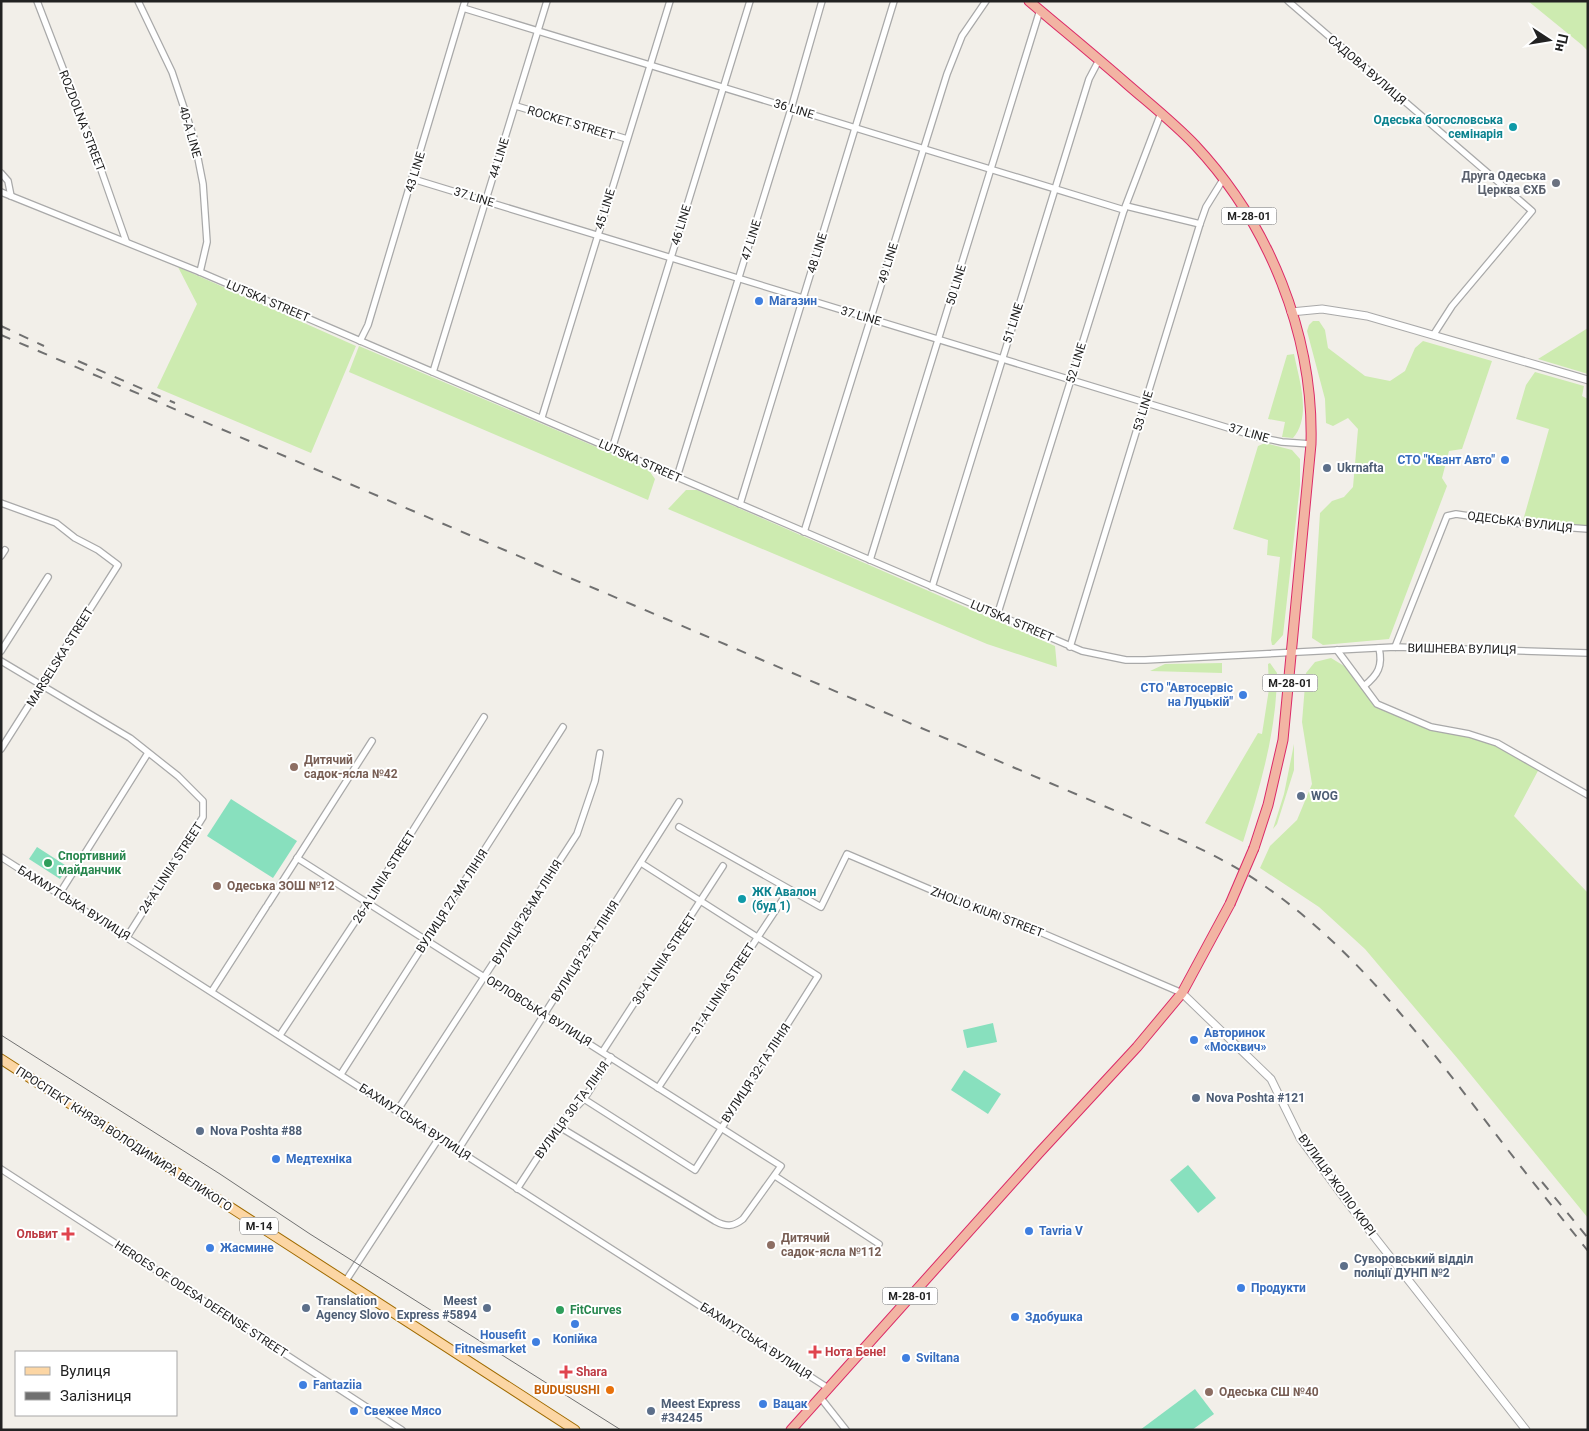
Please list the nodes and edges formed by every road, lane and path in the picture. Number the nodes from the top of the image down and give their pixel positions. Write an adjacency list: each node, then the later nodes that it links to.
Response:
1 (37, 1): 34 (street, ROZDOLNA STREET)
2 (138, 1): 36 (street, 40-A LINE)
3 (547, 1): 13 (street, 44 LINE)
4 (670, 1): 15 (street, 45 LINE)
5 (750, 1): 16 (street, 46 LINE)
6 (822, 1): 18 (street, 47 LINE)
7 (894, 1): 20 (street, 48 LINE)
8 (986, 1): 22 (street, 49 LINE)
9 (1029, 1): 12 (highway, М-28-01)
10 (1288, 1): 41 (street, САДОВА ВУЛИЦЯ)
11 (464, 4): 13 (street, 36 LINE); 26 (street, 43 LINE)
12 (1040, 10): 14 (highway, М-28-01); 23 (street, 50 LINE)
13 (539, 30): 15 (street, 36 LINE); 17 (street, 44 LINE)
14 (1099, 60): 19 (highway, М-28-01); 27 (street, 51 LINE)
15 (650, 64): 16 (street, 36 LINE); 21 (street, 45 LINE)
16 (723, 86): 18 (street, 36 LINE); 35 (street, 46 LINE)
17 (516, 106): 21 (street, ROCKET STREET); 30 (street, 44 LINE)
18 (791, 109): 20 (street, 36 LINE); 37 (street, 47 LINE)
19 (1161, 113): 25 (highway, М-28-01); 31 (street, 52 LINE)
20 (856, 127): 22 (street, 36 LINE); 38 (street, 48 LINE)
21 (626, 140): 33 (street, 45 LINE)
22 (924, 148): 23 (street, 36 LINE); 40 (street, 49 LINE)
23 (992, 169): 27 (street, 36 LINE); 42 (street, 50 LINE)
24 (1, 173): 29 (street)
25 (1224, 178): 32 (street, 53 LINE); 39 (highway, М-28-01)
26 (413, 179): 30 (street, 37 LINE); 43 (street, 43 LINE)
27 (1056, 189): 31 (street, 36 LINE); 44 (street, 51 LINE)
28 (1, 192): 29 (street, LUTSKA STREET)
29 (11, 196): 34 (street, LUTSKA STREET)
30 (486, 201): 33 (street, 37 LINE); 45 (street, 44 LINE)
31 (1125, 208): 32 (street, 36 LINE); 46 (street, 52 LINE)
32 (1200, 224): 48 (street, 53 LINE)
33 (598, 235): 35 (street, 37 LINE); 49 (street, 45 LINE)
34 (126, 241): 36 (street, LUTSKA STREET)
35 (671, 257): 37 (street, 37 LINE); 51 (street, 46 LINE)
36 (200, 272): 43 (street, LUTSKA STREET)
37 (738, 280): 38 (street, 37 LINE); 52 (street, 47 LINE)
38 (803, 299): 40 (street, 37 LINE); 54 (street, 48 LINE)
39 (1291, 312): 41 (street); 50 (highway, М-28-01)
40 (871, 318): 42 (street, 37 LINE); 56 (street, 49 LINE)
41 (1434, 334): 47 (street)
42 (939, 339): 44 (street, 37 LINE); 59 (street, 50 LINE)
43 (360, 341): 45 (street, LUTSKA STREET)
44 (1002, 359): 46 (street, 37 LINE); 61 (street, 51 LINE)
45 (433, 372): 49 (street, LUTSKA STREET)
46 (1072, 378): 48 (street, 37 LINE); 62 (street, 52 LINE)
47 (1588, 380)
48 (1146, 402): 50 (street, 37 LINE); 63 (street, 53 LINE)
49 (542, 418): 51 (street, LUTSKA STREET)
50 (1311, 444): 68 (highway, М-28-01)
51 (612, 449): 52 (street, LUTSKA STREET)
52 (677, 477): 54 (street, LUTSKA STREET)
53 (1, 503): 71 (street, MARSELSKA STREET)
54 (740, 504): 56 (street, LUTSKA STREET)
55 (1588, 529): 65 (street, ОДЕСЬКА ВУЛИЦЯ)
56 (804, 532): 59 (street, LUTSKA STREET)
57 (5, 550): 58 (street)
58 (1, 556)
59 (870, 560): 61 (street, LUTSKA STREET)
60 (48, 577): 67 (street)
61 (932, 587): 62 (street, LUTSKA STREET)
62 (997, 616): 63 (street, LUTSKA STREET)
63 (1070, 646): 68 (street, LUTSKA STREET)
64 (1379, 648): 65 (street, ВИШНЕВА ВУЛИЦЯ); 66 (street, ВИШНЕВА ВУЛИЦЯ); 72 (street)
65 (1395, 648): 69 (street, ВИШНЕВА ВУЛИЦЯ)
66 (1337, 650): 68 (street, LUTSKA STREET); 72 (street)
67 (1, 651)
68 (1292, 653): 95 (highway, М-28-01, bridge)
69 (1588, 654)
70 (1, 661): 71 (street, 24-A LINIIA STREET)
71 (42, 685): 76 (street, MARSELSKA STREET); 77 (street, 24-A LINIIA STREET)
72 (1364, 686): 79 (street)
73 (484, 717): 89 (street, 26-A LINIIA STREET)
74 (563, 727): 92 (street, ВУЛИЦЯ 27-МА ЛІНІЯ)
75 (372, 741): 83 (street)
76 (1, 749)
77 (148, 753): 87 (street); 90 (street, 24-A LINIIA STREET)
78 (600, 753): 93 (street, ВУЛИЦЯ 28-МА ЛІНІЯ)
79 (1588, 795)
80 (678, 802): 84 (street, ВУЛИЦЯ 29-ТА ЛІНІЯ)
81 (679, 827): 86 (street)
82 (1, 857): 87 (street, БАХМУТСЬКА ВУЛИЦЯ)
83 (297, 858): 89 (street, ОРЛОВСЬКА ВУЛИЦЯ); 94 (street)
84 (641, 863): 88 (street); 96 (street, ВУЛИЦЯ 29-ТА ЛІНІЯ)
85 (723, 866): 88 (street, 30-A LINIIA STREET)
86 (789, 890): 91 (street, 31-A LINIIA STREET); 95 (street, ZHOLIO KIURI STREET)
87 (60, 893): 90 (street, БАХМУТСЬКА ВУЛИЦЯ)
88 (701, 901): 91 (street); 98 (street, 30-A LINIIA STREET)
89 (368, 902): 92 (street, ОРЛОВСЬКА ВУЛИЦЯ); 97 (street, 26-A LINIIA STREET)
90 (127, 936): 94 (street, БАХМУТСЬКА ВУЛИЦЯ)
91 (758, 936): 102 (street, 31-A LINIIA STREET); 106 (street, ВУЛИЦЯ 32-ГА ЛІНІЯ)
92 (426, 941): 93 (street, ОРЛОВСЬКА ВУЛИЦЯ); 101 (street, ВУЛИЦЯ 27-МА ЛІНІЯ)
93 (484, 977): 96 (street, ОРЛОВСЬКА ВУЛИЦЯ); 104 (street, ВУЛИЦЯ 28-МА ЛІНІЯ)
94 (212, 991): 97 (street, БАХМУТСЬКА ВУЛИЦЯ)
95 (1182, 994): 114 (highway, М-28-01); 120 (street, ВУЛИЦЯ ЖОЛІО КЮРІ)
96 (546, 1014): 98 (street, ОРЛОВСЬКА ВУЛИЦЯ); 108 (street, ВУЛИЦЯ 29-ТА ЛІНІЯ)
97 (280, 1035): 101 (street, БАХМУТСЬКА ВУЛИЦЯ)
98 (603, 1051): 99 (street, ОРЛОВСЬКА ВУЛИЦЯ)
99 (611, 1057): 102 (street, ОРЛОВСЬКА ВУЛИЦЯ); 103 (street, ВУЛИЦЯ 30-ТА ЛІНІЯ)
100 (1, 1059): 113 (main road, ПРОСПЕКТ КНЯЗЯ ВОЛОДИМИРА ВЕЛИКОГО / М-14)
101 (341, 1074): 104 (street, БАХМУТСЬКА ВУЛИЦЯ)
102 (658, 1088): 106 (street, ОРЛОВСЬКА ВУЛИЦЯ)
103 (584, 1099): 105 (street, ВУЛИЦЯ 30-ТА ЛІНІЯ); 106 (street, ВУЛИЦЯ 32-ГА ЛІНІЯ)
104 (397, 1111): 107 (street, БАХМУТСЬКА ВУЛИЦЯ)
105 (558, 1126): 110 (street); 111 (street, ВУЛИЦЯ 30-ТА ЛІНІЯ)
106 (721, 1127): 110 (street, ОРЛОВСЬКА ВУЛИЦЯ)
107 (439, 1138): 108 (street, БАХМУТСЬКА ВУЛИЦЯ); 113 (street)
108 (458, 1150): 111 (street, БАХМУТСЬКА ВУЛИЦЯ)
109 (1, 1169): 116 (street, HEROES OF ODESA DEFENSE STREET)
110 (775, 1176): 112 (street)
111 (517, 1189): 114 (street, БАХМУТСЬКА ВУЛИЦЯ)
112 (879, 1244)
113 (345, 1282): 117 (main road, ПРОСПЕКТ КНЯЗЯ ВОЛОДИМИРА ВЕЛИКОГО / М-14)
114 (828, 1388): 115 (highway, М-28-01)
115 (820, 1397): 118 (highway, М-28-01); 119 (street)
116 (402, 1430)
117 (575, 1430)
118 (790, 1430)
119 (846, 1430)
120 (1526, 1430)

